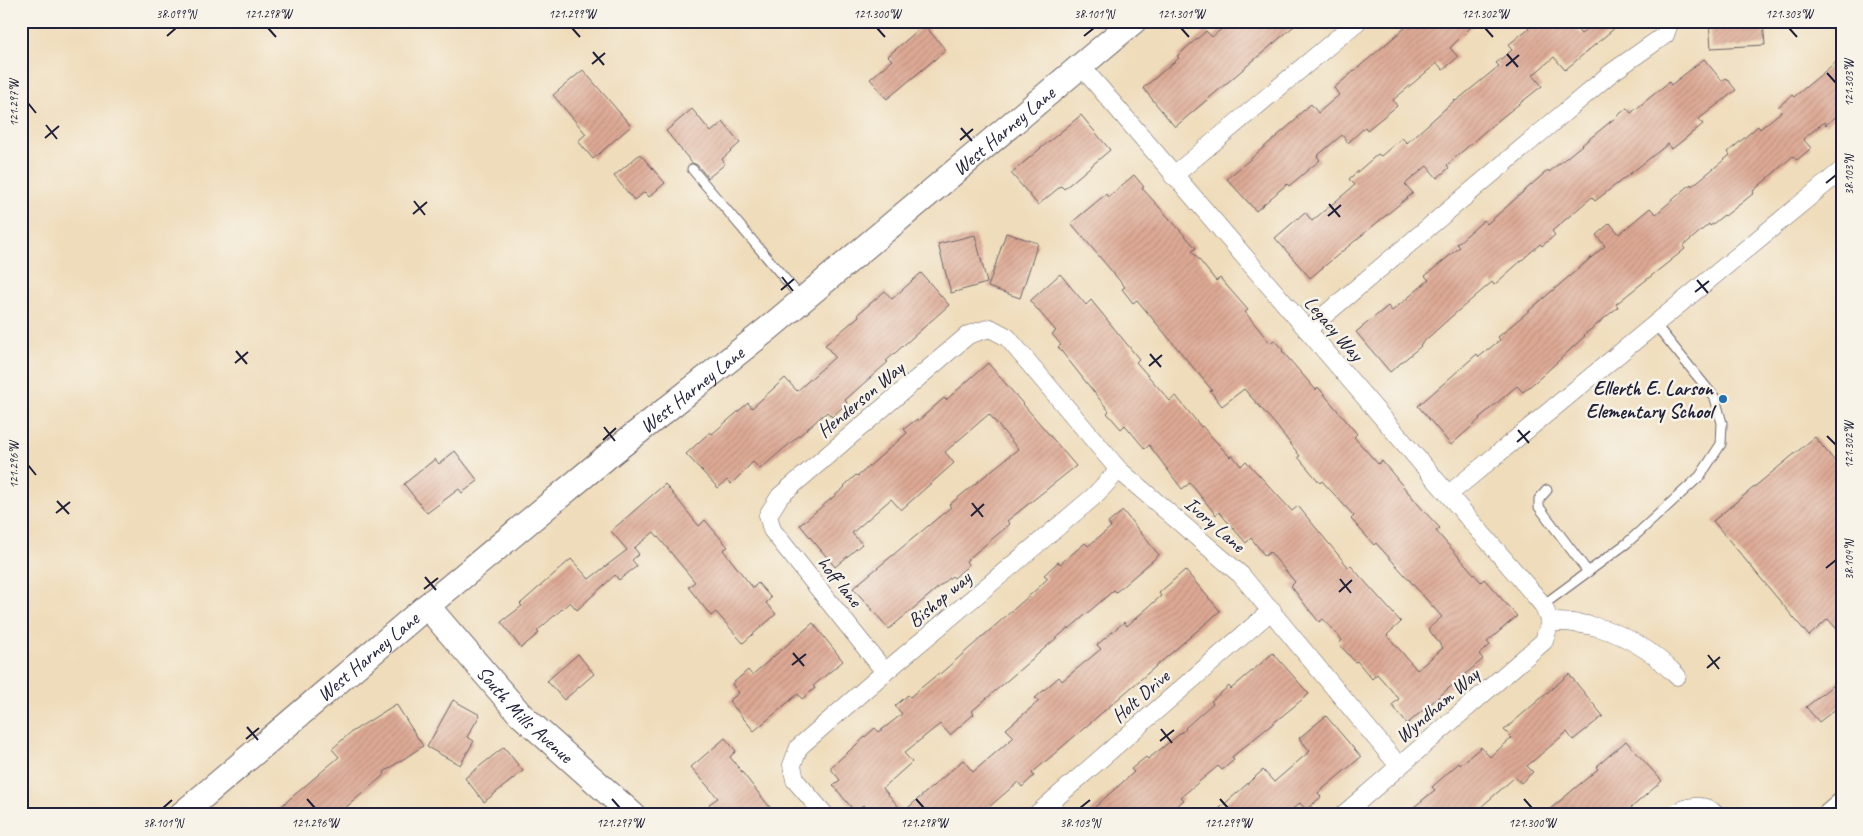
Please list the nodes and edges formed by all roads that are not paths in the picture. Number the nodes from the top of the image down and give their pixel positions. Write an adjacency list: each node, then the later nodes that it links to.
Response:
1 (1134, 21): 4 (main road, West Harney Lane)
2 (1358, 21): 7 (street)
3 (1670, 21): 11 (street)
4 (1081, 66): 7 (street, Legacy Way); 8 (main road, West Harney Lane)
5 (692, 169): 8 (lane)
6 (1842, 170): 9 (street)
7 (1173, 176): 11 (street, Legacy Way)
8 (802, 300): 18 (main road, West Harney Lane)
9 (1655, 324): 14 (street); 16 (lane)
10 (990, 328): 12 (street, Ivory Lane); 15 (street, Henderson Way)
11 (1307, 330): 14 (street, Legacy Way)
12 (1119, 470): 19 (street, Ivory Lane); 21 (street, Bishop way)
13 (1547, 490): 16 (lane)
14 (1449, 494): 17 (street, Legacy Way)
15 (768, 515): 21 (street, hoff lane)
16 (1588, 572): 17 (lane)
17 (1543, 605): 20 (street, Legacy Way)
18 (427, 606): 25 (main road, West Harney Lane); 26 (main road, South Mills Avenue)
19 (1272, 610): 23 (street, Ivory Lane); 28 (street, Holt Drive)
20 (1550, 622): 22 (street); 23 (street, Wyndham Way)
21 (885, 672): 27 (street, Bishop way)
22 (1677, 676)
23 (1399, 766): 29 (street, Wyndham Way)
24 (1839, 798): 32 (lane)
25 (181, 815)
26 (633, 815)
27 (825, 815)
28 (1036, 815)
29 (1343, 815)
30 (1674, 815): 31 (street)
31 (1716, 815)
32 (1819, 815)

